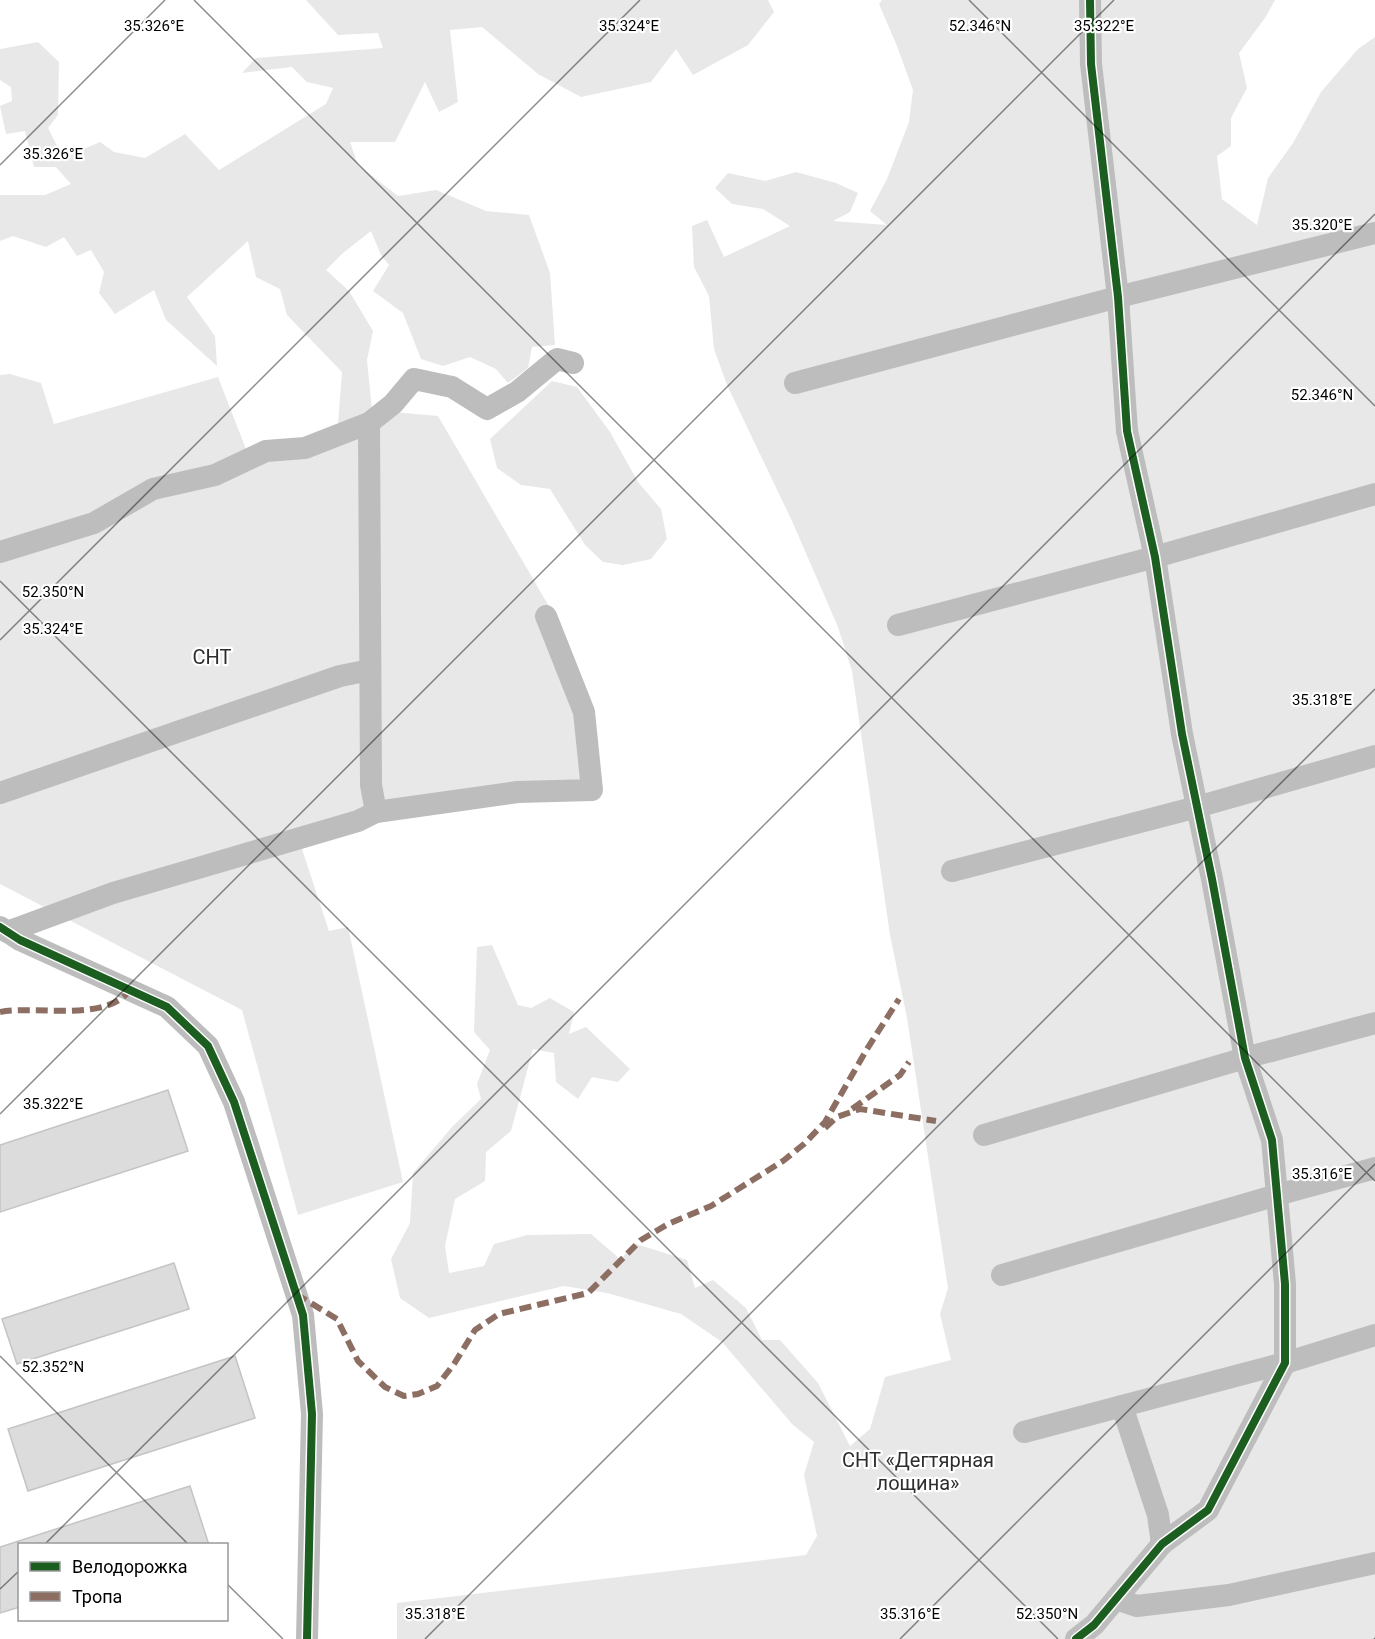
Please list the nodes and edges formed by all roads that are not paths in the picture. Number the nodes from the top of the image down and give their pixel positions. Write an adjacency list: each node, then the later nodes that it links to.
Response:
1 (1090, 0): 3 (street)
2 (1375, 233): 3 (street)
3 (1118, 297): 5 (street); 9 (street)
4 (573, 363): 6 (street)
5 (795, 383)
6 (369, 423): 8 (street); 12 (street)
7 (1375, 494): 9 (street)
8 (0, 552)
9 (1155, 557): 11 (street); 15 (street)
10 (546, 616): 16 (street)
11 (898, 625)
12 (370, 670): 14 (street); 16 (street)
13 (1375, 756): 15 (street)
14 (0, 793)
15 (1197, 807): 17 (street); 20 (street)
16 (376, 812): 18 (street)
17 (952, 871)
18 (3, 930): 32 (street)
19 (1375, 1023): 20 (street)
20 (1245, 1058): 21 (street); 23 (street)
21 (984, 1135)
22 (1375, 1168): 23 (street)
23 (1277, 1195): 24 (street); 26 (street)
24 (1002, 1275)
25 (1375, 1335): 26 (street)
26 (1285, 1362): 27 (street); 29 (street)
27 (1122, 1406): 28 (street); 29 (street)
28 (1024, 1432)
29 (1162, 1544): 31 (street)
30 (1375, 1563): 31 (street)
31 (1116, 1599): 33 (street)
32 (307, 1639)
33 (1076, 1639)

